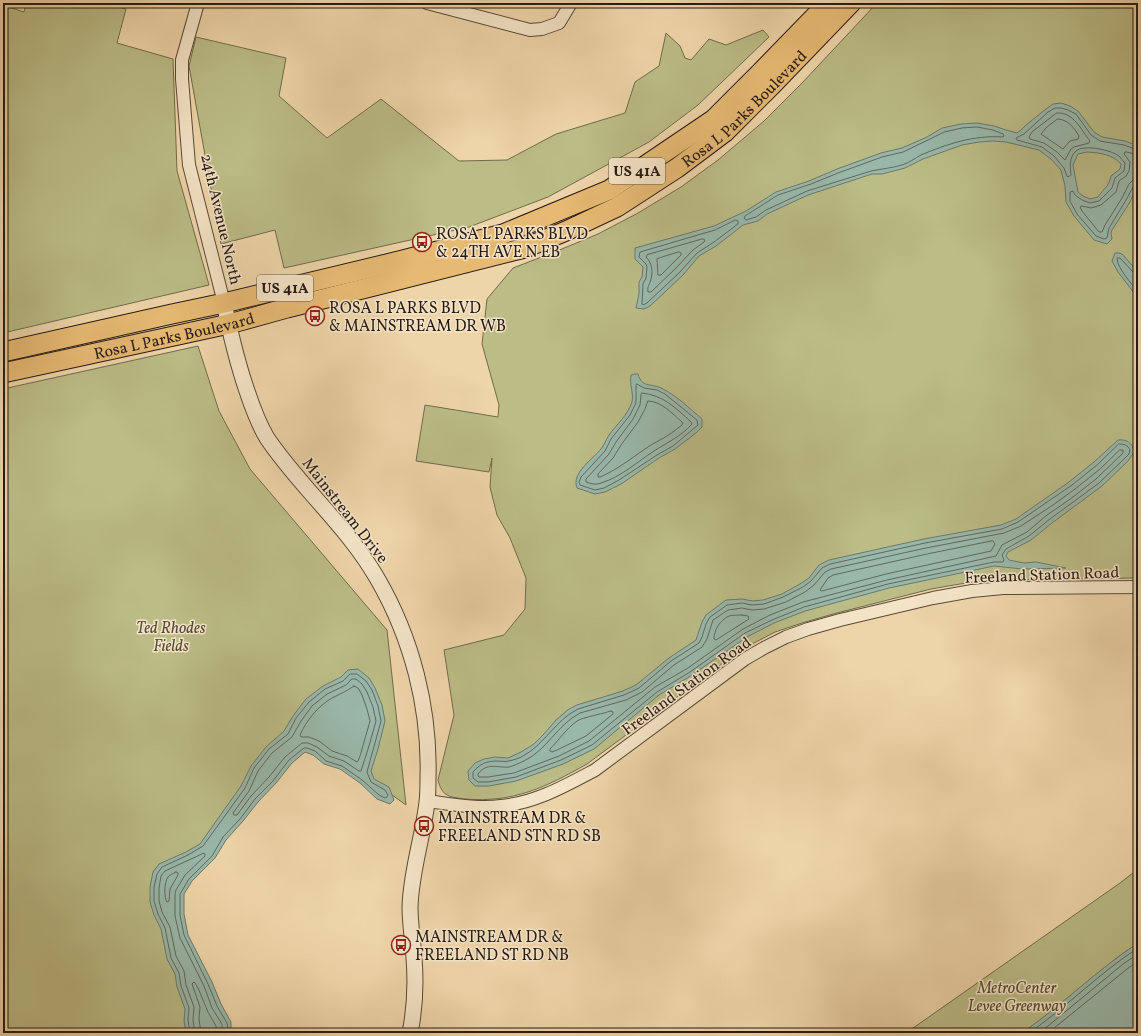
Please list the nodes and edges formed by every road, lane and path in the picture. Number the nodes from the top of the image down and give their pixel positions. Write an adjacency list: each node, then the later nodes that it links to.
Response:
1 (198, 3): 6 (street, 24th Avenue North)
2 (427, 3): 3 (street)
3 (571, 3)
4 (828, 3): 6 (main road, Rosa L Parks Boulevard / US 41A)
5 (851, 3): 7 (main road, Rosa L Parks Boulevard / US 41A)
6 (224, 303): 7 (street, 24th Avenue North); 8 (main road, Rosa L Parks Boulevard / US 41A)
7 (229, 324): 9 (main road, Rosa L Parks Boulevard / US 41A); 11 (street, Mainstream Drive)
8 (3, 352)
9 (3, 373)
10 (1138, 587): 11 (street, Freeland Station Road)
11 (427, 801): 12 (street, Mainstream Drive)
12 (410, 1033)

